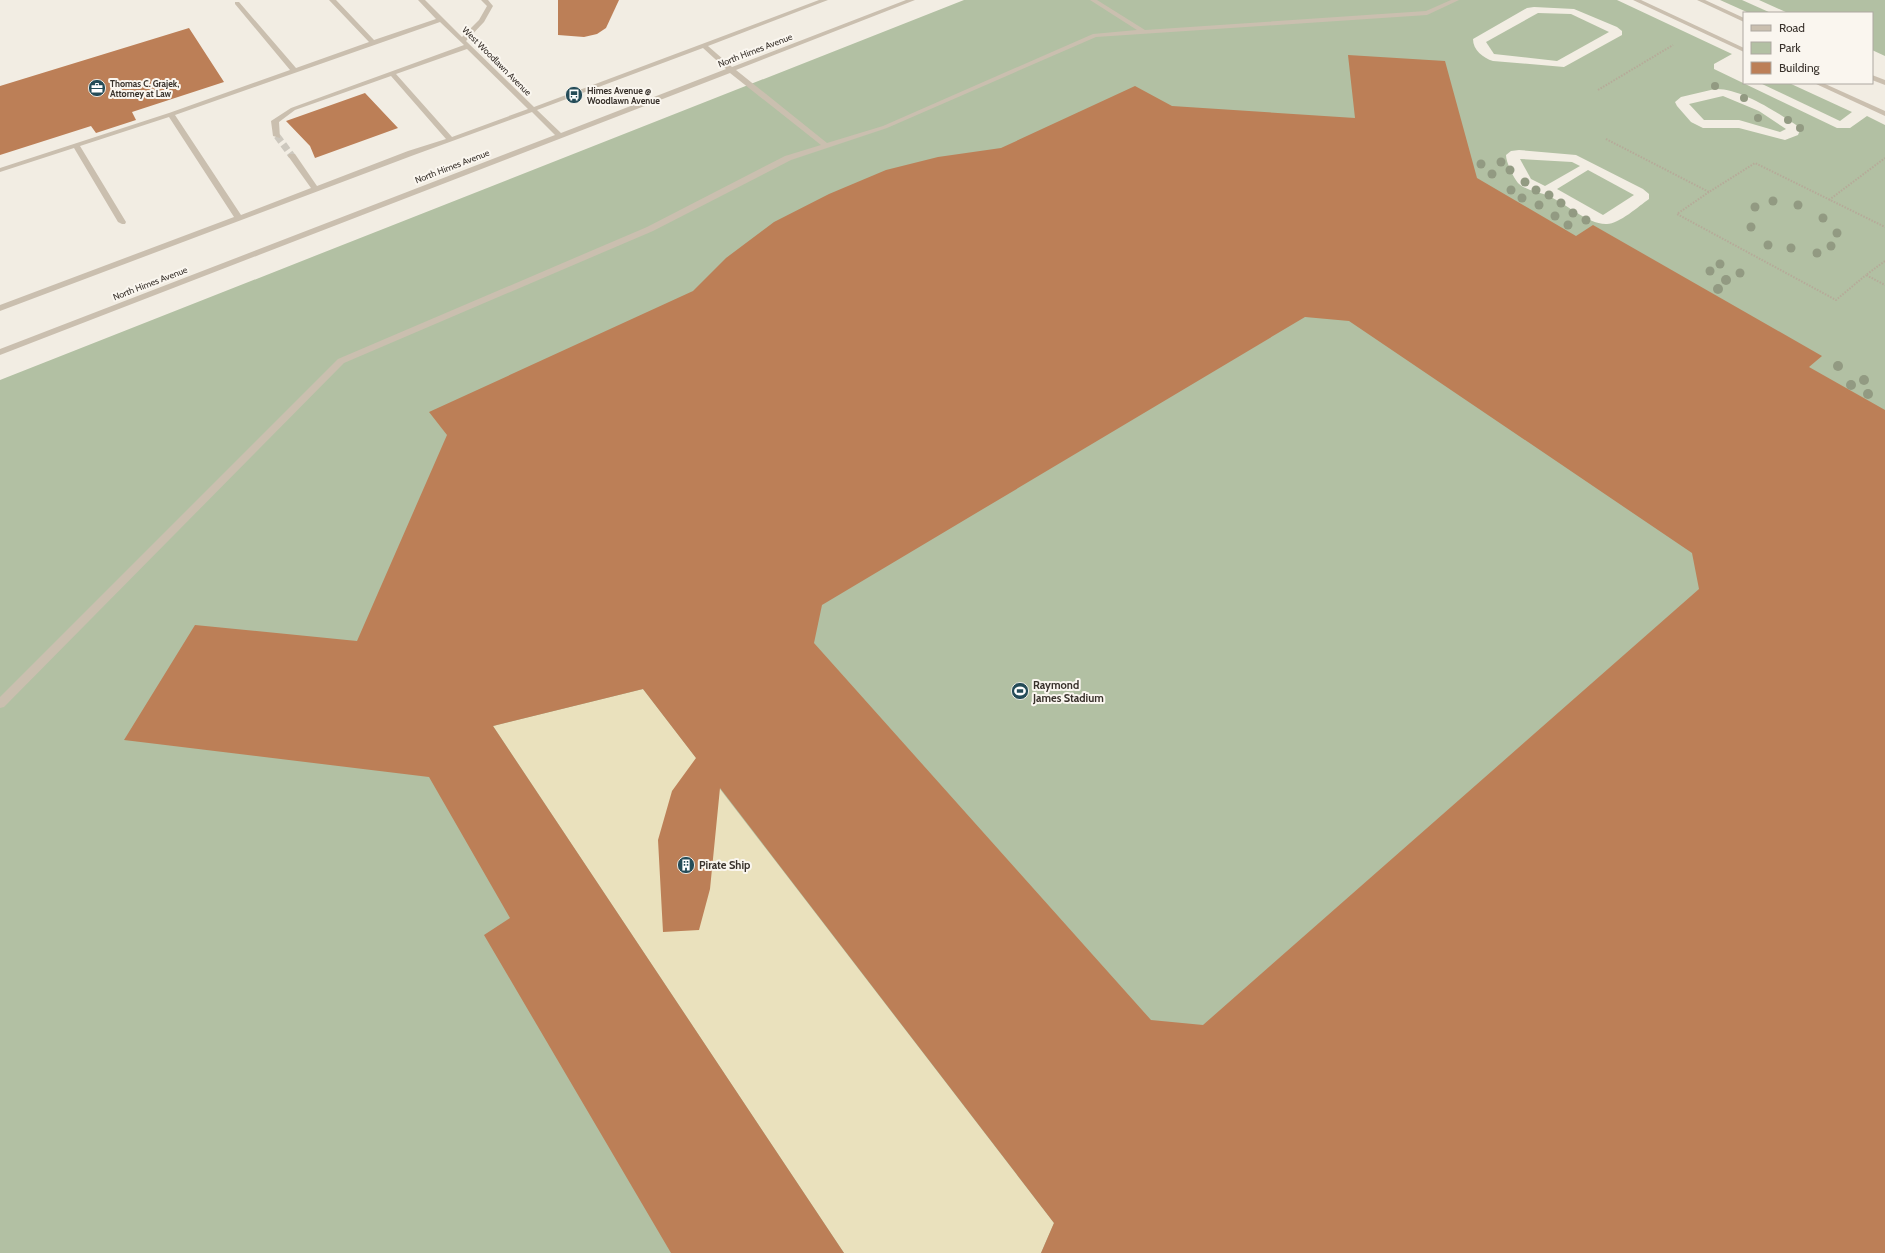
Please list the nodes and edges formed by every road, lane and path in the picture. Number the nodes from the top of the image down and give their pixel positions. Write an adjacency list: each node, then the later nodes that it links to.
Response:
1 (332, 0): 16 (street)
2 (421, 0): 11 (street, West Woodlawn Avenue)
3 (484, 0): 15 (street)
4 (825, 0): 17 (street)
5 (912, 0): 21 (street, North Himes Avenue)
6 (1093, 0): 14 (street)
7 (1456, 0): 14 (street)
8 (1636, 0): 13 (street)
9 (1700, 0): 12 (street)
10 (237, 3): 20 (street)
11 (441, 19): 15 (street, West Woodlawn Avenue); 16 (street)
12 (1743, 20)
13 (1700, 30): 19 (street); 26 (path)
14 (1144, 32): 35 (street)
15 (463, 40): 18 (street, West Woodlawn Avenue)
16 (373, 43): 20 (street)
17 (703, 45): 21 (street); 27 (street)
18 (468, 46): 22 (street); 27 (street, West Woodlawn Avenue)
19 (1743, 50)
20 (294, 70): 28 (street)
21 (731, 70): 30 (street, North Himes Avenue); 35 (street)
22 (392, 73): 31 (street); 33 (street)
23 (1873, 77): 24 (street)
24 (1885, 83)
25 (1819, 84): 29 (street)
26 (1598, 90)
27 (533, 110): 30 (street, West Woodlawn Avenue); 33 (street)
28 (170, 114): 34 (street); 42 (street)
29 (1885, 114)
30 (560, 135): 49 (street, North Himes Avenue)
31 (277, 136)
32 (1606, 138): 40 (path)
33 (451, 140): 39 (street)
34 (76, 145): 38 (street); 43 (street)
35 (826, 146): 50 (street)
36 (292, 156): 39 (street)
37 (1885, 158): 41 (path)
38 (0, 170)
39 (316, 189): 42 (street)
40 (1709, 192): 41 (path); 46 (path)
41 (1829, 200): 44 (path)
42 (239, 218): 48 (street)
43 (122, 222)
44 (1885, 227)
45 (1885, 260): 46 (path)
46 (1866, 276): 47 (path)
47 (1885, 285)
48 (0, 308)
49 (0, 352)
50 (0, 704)

